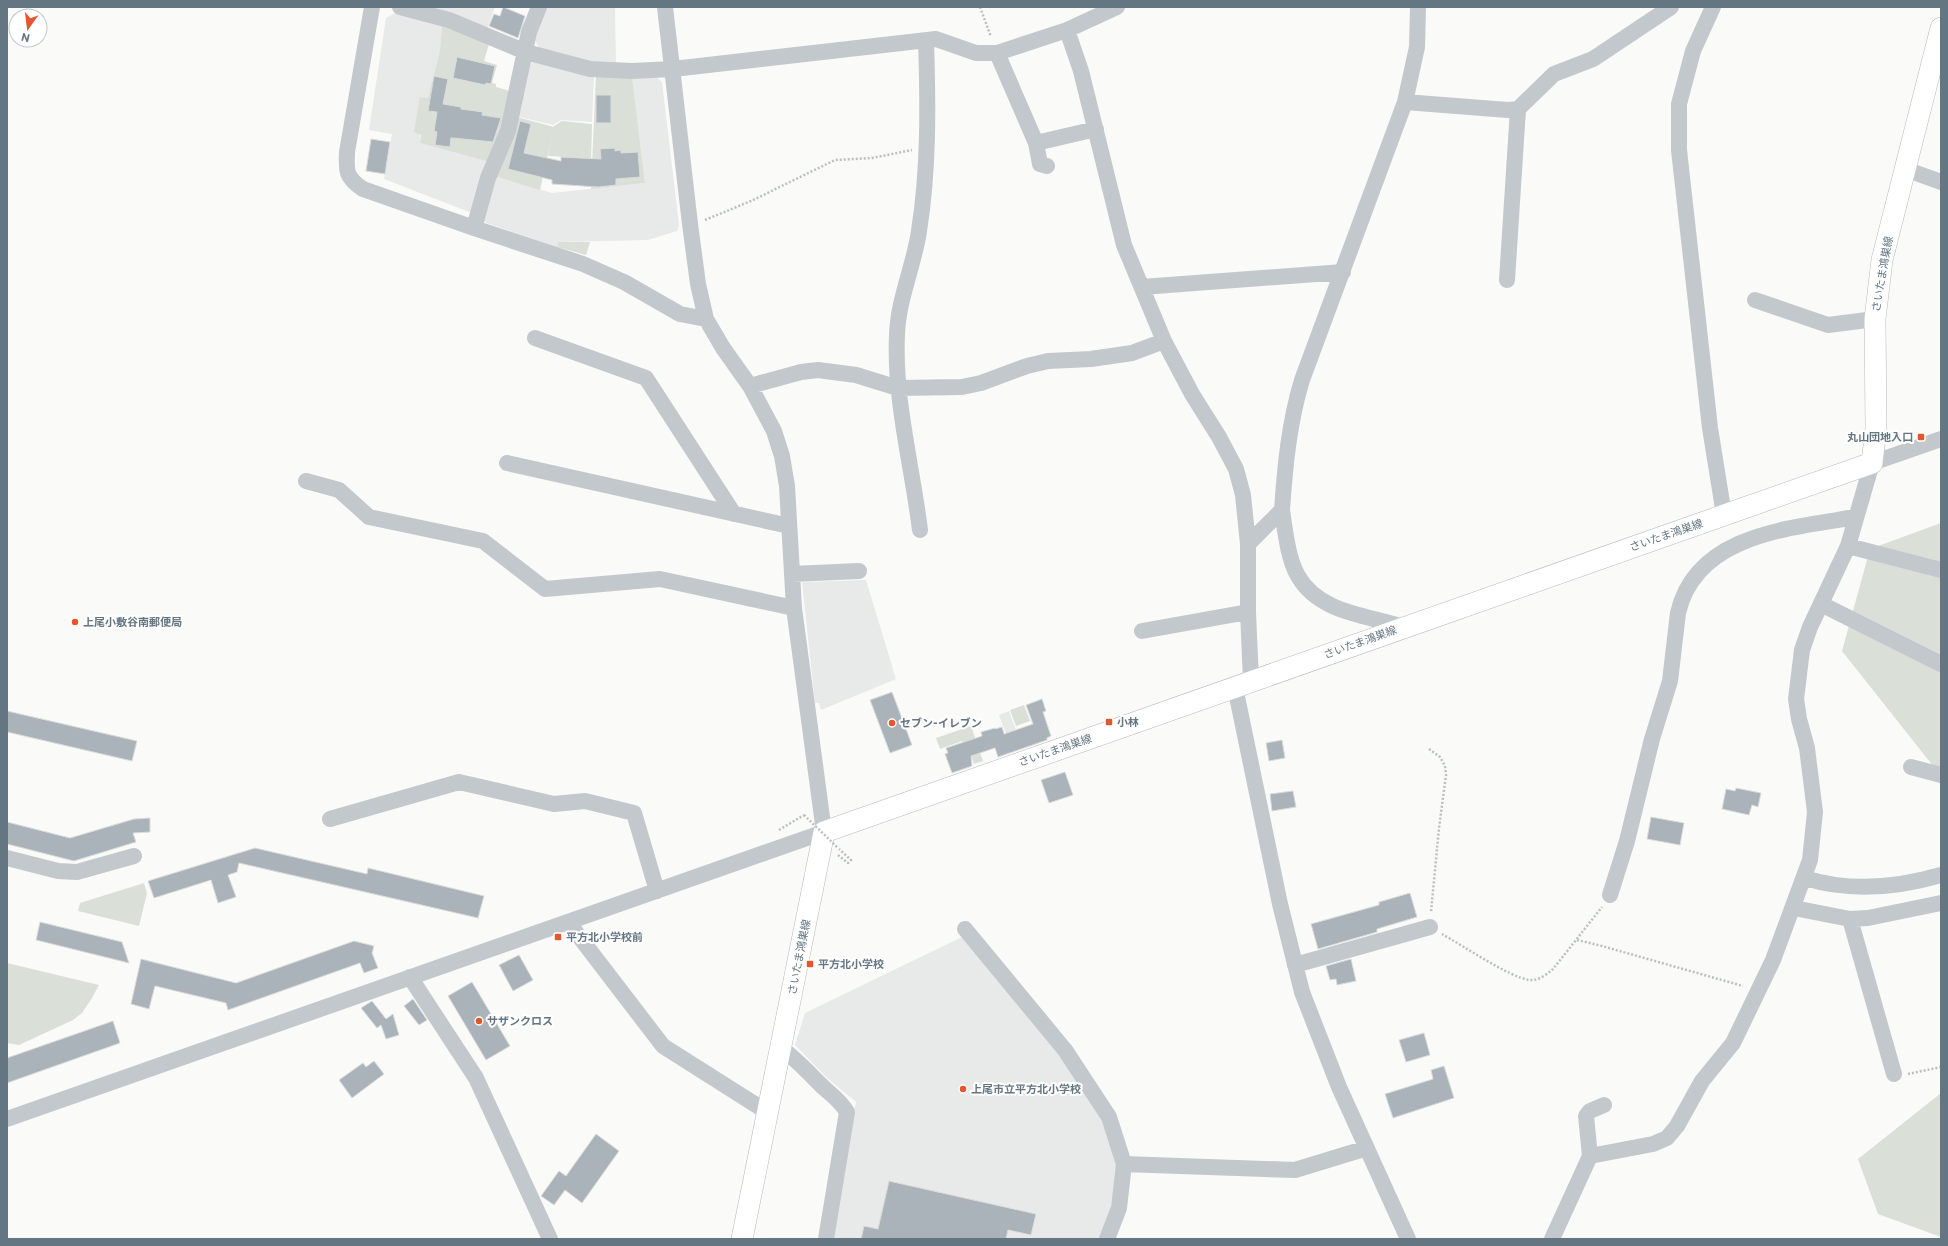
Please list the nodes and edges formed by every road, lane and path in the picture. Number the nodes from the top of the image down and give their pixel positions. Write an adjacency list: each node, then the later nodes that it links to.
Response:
1 (372, 7): 25 (street)
2 (400, 7): 13 (street)
3 (539, 7): 13 (street)
4 (665, 7): 15 (street)
5 (980, 7): 14 (path)
6 (1117, 7): 11 (street)
7 (1418, 7): 16 (street)
8 (1671, 7): 17 (street)
9 (1713, 7): 42 (street)
10 (1941, 28): 22 (main road, さいたま鴻巣線)
11 (1067, 30): 14 (street); 18 (street)
12 (926, 40): 14 (street); 15 (street); 20 (street)
13 (526, 52): 15 (street); 25 (street)
14 (997, 53): 19 (street)
15 (673, 69): 24 (street)
16 (1404, 102): 17 (street); 26 (street)
17 (1518, 109): 27 (street)
18 (1096, 129): 19 (street); 28 (street)
19 (1036, 143): 21 (street)
20 (926, 148): 24 (path); 35 (street)
21 (1047, 166)
22 (1905, 169): 23 (street); 31 (main road, さいたま鴻巣線)
23 (1941, 182)
24 (690, 224): 30 (street)
25 (474, 228): 30 (street)
26 (1343, 272): 28 (street); 40 (street)
27 (1507, 280)
28 (1142, 287): 33 (street)
29 (1755, 300): 31 (street)
30 (706, 319): 34 (street)
31 (1875, 319): 37 (main road, さいたま鴻巣線)
32 (535, 338): 41 (street)
33 (1164, 341): 35 (street); 46 (street)
34 (750, 386): 35 (street); 44 (street)
35 (898, 388): 45 (street)
36 (1941, 439): 37 (street)
37 (1872, 462): 42 (main road, さいたま鴻巣線); 43 (street)
38 (507, 463): 41 (street)
39 (306, 481): 52 (street)
40 (1282, 510): 46 (street); 54 (street)
41 (734, 514): 44 (street)
42 (1724, 515): 54 (main road, さいたま鴻巣線)
43 (1856, 517): 47 (street); 70 (street)
44 (789, 526): 50 (street)
45 (920, 530)
46 (1248, 544): 53 (street)
47 (1848, 546): 48 (street); 51 (street)
48 (1941, 570)
49 (859, 571): 50 (street)
50 (792, 574): 52 (street)
51 (1821, 604): 56 (street); 68 (street)
52 (794, 608): 63 (street)
53 (1248, 612): 55 (street); 57 (street)
54 (1404, 627): 57 (main road, さいたま鴻巣線)
55 (1142, 631)
56 (1941, 664)
57 (1243, 684): 63 (main road, さいたま鴻巣線); 78 (street)
58 (1429, 749): 75 (path)
59 (1911, 767): 60 (street)
60 (1941, 775)
61 (330, 819): 69 (street)
62 (778, 830): 64 (path, bridge)
63 (824, 832): 69 (street); 81 (main road, さいたま鴻巣線)
64 (838, 855)
65 (134, 856): 66 (street)
66 (7, 858)
67 (1941, 875): 68 (street)
68 (1805, 878): 72 (street)
69 (657, 891): 74 (street)
70 (1610, 895): 77 (path)
71 (1941, 903): 73 (street)
72 (1794, 908): 73 (street); 80 (street)
73 (1850, 919): 83 (street)
74 (568, 922): 79 (street); 85 (street)
75 (1430, 927): 77 (path); 78 (street)
76 (965, 929): 89 (street)
77 (1577, 940): 80 (path)
78 (1295, 965): 87 (street)
79 (410, 977): 86 (street); 90 (street)
80 (1759, 990): 88 (street)
81 (781, 1048): 85 (main road, さいたま鴻巣線); 92 (street)
82 (1941, 1067): 83 (path)
83 (1894, 1074)
84 (1604, 1105): 88 (street)
85 (767, 1112): 91 (main road, さいたま鴻巣線)
86 (7, 1119)
87 (1367, 1148): 89 (street); 94 (street)
88 (1590, 1156): 95 (street)
89 (1124, 1164): 93 (street)
90 (550, 1239)
91 (742, 1239)
92 (826, 1239)
93 (1107, 1239)
94 (1408, 1239)
95 (1552, 1239)

